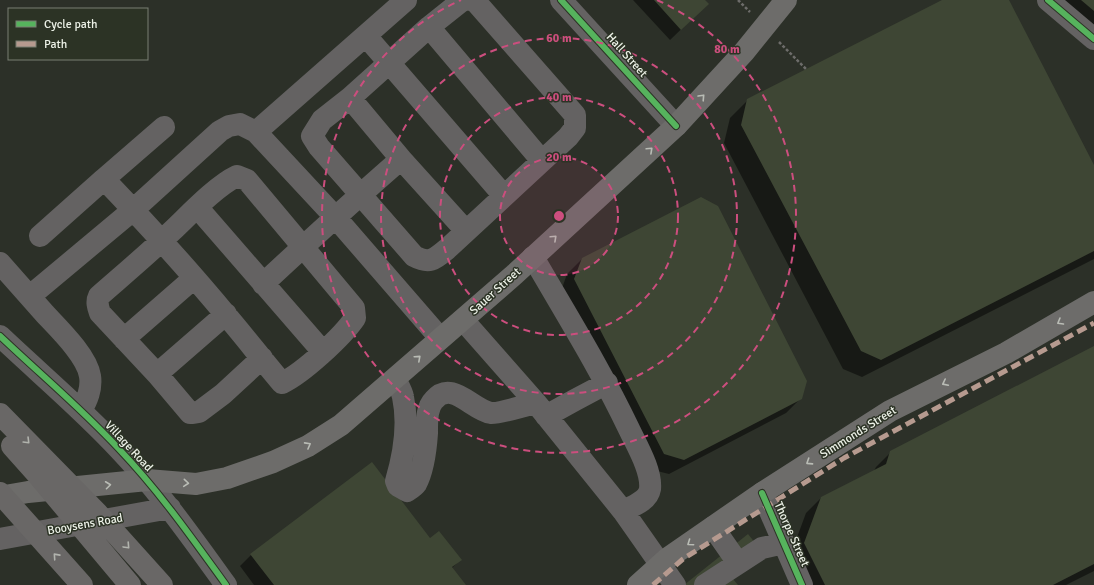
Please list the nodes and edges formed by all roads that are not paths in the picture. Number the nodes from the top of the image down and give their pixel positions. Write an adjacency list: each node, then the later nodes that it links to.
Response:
1 (406, 0): 8 (street)
2 (463, 0): 7 (street)
3 (471, 0): 16 (street)
4 (561, 0): 12 (street, Hall Street)
5 (786, 0): 12 (main road, Sauer Street, one-way to 5)
6 (1048, 0): 9 (street)
7 (429, 27): 10 (street); 16 (street)
8 (366, 36): 10 (street); 14 (street)
9 (1094, 39)
10 (389, 64): 11 (street); 19 (street)
11 (350, 98): 15 (street); 18 (street)
12 (676, 126): 27 (main road, Sauer Street, one-way to 12)
13 (164, 127): 17 (street)
14 (256, 132): 21 (street); 22 (street)
15 (401, 160): 18 (street); 23 (street)
16 (542, 161): 19 (street)
17 (104, 179): 21 (street); 24 (street)
18 (360, 194): 22 (street); 23 (street)
19 (504, 196): 23 (street)
20 (197, 208): 25 (street); 26 (street); 30 (street)
21 (133, 210): 25 (street); 31 (street)
22 (336, 218): 26 (street); 36 (street)
23 (466, 231)
24 (40, 236)
25 (162, 241): 29 (street); 37 (street)
26 (303, 247): 30 (street); 38 (street)
27 (533, 257): 34 (main road, Sauer Street); 43 (street)
28 (0, 263): 31 (street)
29 (194, 278): 33 (street); 37 (street)
30 (263, 284): 38 (street)
31 (30, 296): 46 (street)
32 (1094, 302): 51 (main road, Simmonds Street, one-way to 51)
33 (226, 314): 39 (street); 40 (street)
34 (463, 320): 36 (main road, Sauer Street); 42 (street)
35 (0, 336): 46 (street, Village Road)
36 (440, 338): 41 (main road, Sauer Street, one-way to 36)
37 (124, 339): 40 (street)
38 (323, 352): 39 (street)
39 (262, 358): 40 (street)
40 (157, 374)
41 (395, 379): 44 (street); 49 (main road, Sauer Street, one-way to 41)
42 (518, 383): 44 (street); 45 (street)
43 (607, 384): 45 (street); 54 (street)
44 (504, 410): 45 (street)
45 (541, 410): 54 (street)
46 (81, 411): 49 (street, Village Road)
47 (0, 414): 62 (highway, one-way to 62)
48 (0, 433): 61 (highway)
49 (147, 480): 52 (main road, one-way to 49); 53 (street, Village Road)
50 (0, 493): 60 (highway, one-way to 50)
51 (762, 493): 55 (main road, Simmonds Street); 57 (street, Thorpe Street)
52 (0, 498)
53 (170, 508): 56 (street, Booysens Road); 63 (street, Village Road)
54 (623, 511): 59 (street)
55 (713, 527): 58 (street); 59 (main road, Simmonds Street, one-way to 59)
56 (0, 539)
57 (784, 542): 58 (street); 67 (street, Thorpe Street)
58 (738, 563): 66 (street)
59 (660, 565): 64 (main road, Simmonds Street); 65 (street)
60 (82, 585)
61 (130, 585)
62 (162, 585)
63 (226, 585)
64 (638, 585)
65 (675, 585)
66 (705, 585)
67 (802, 585)

